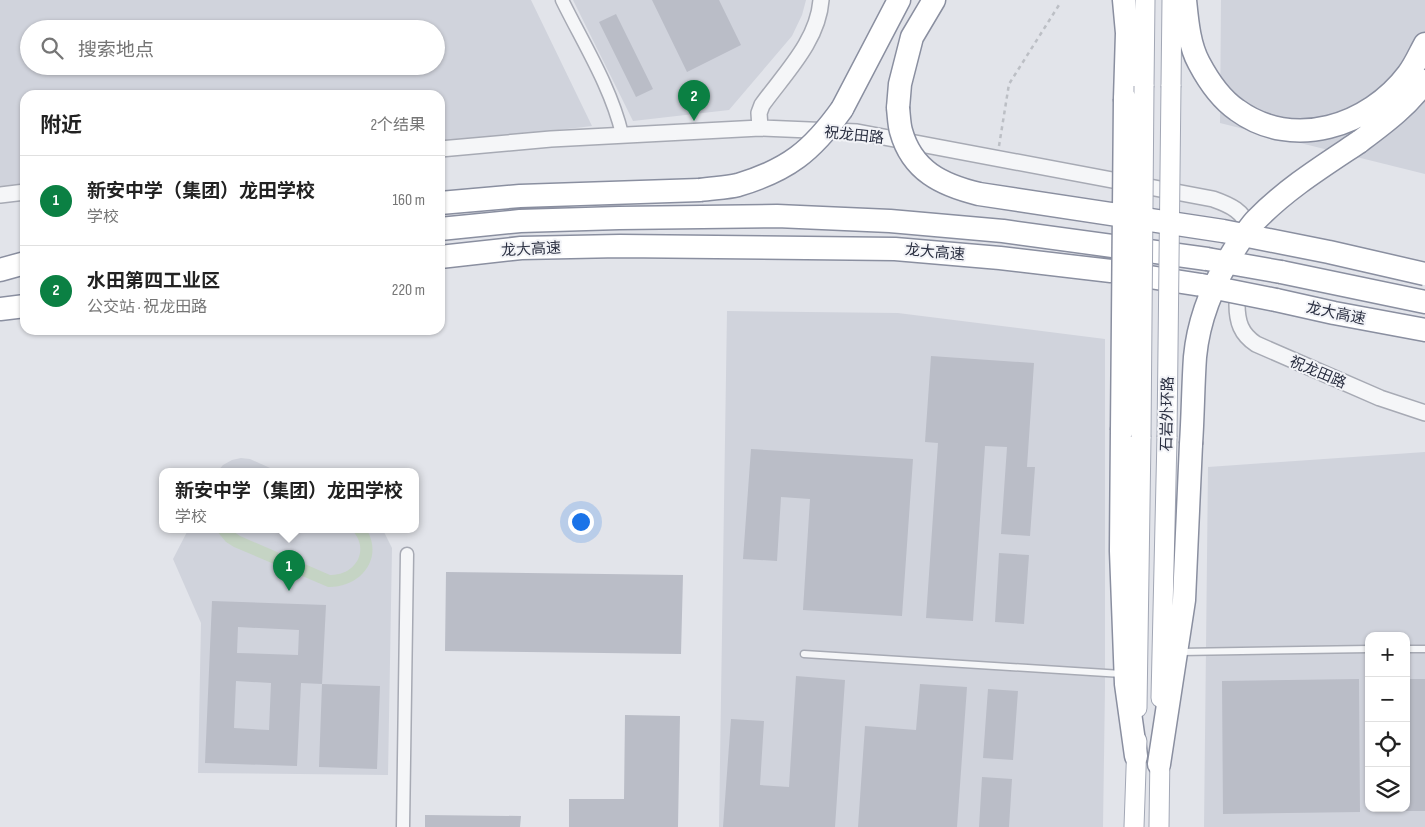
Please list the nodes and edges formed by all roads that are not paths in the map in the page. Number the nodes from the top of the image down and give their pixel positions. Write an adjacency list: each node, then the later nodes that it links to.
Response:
1 (562, 0): 14 (street)
2 (821, 0): 13 (street)
3 (899, 0): 11 (highway)
4 (916, 0): 11 (highway)
5 (934, 0): 24 (highway, bridge)
6 (1124, 0): 33 (highway, bridge)
7 (1145, 0): 33 (main road, 石岩外环路, bridge)
8 (1172, 0): 42 (main road, 石岩外环路, bridge)
9 (1185, 0): 10 (highway)
10 (1425, 44)
11 (869, 56): 18 (highway, bridge)
12 (1425, 81): 38 (highway, bridge)
13 (760, 128): 14 (street, 祝龙田路); 20 (street, 祝龙田路)
14 (622, 134): 15 (street, 祝龙田路)
15 (445, 149)
16 (20, 193): 17 (street)
17 (0, 195)
18 (445, 204)
19 (445, 228): 27 (highway, 龙大高速, bridge)
20 (1250, 230)
21 (445, 256): 31 (highway, 龙大高速, bridge)
22 (20, 264): 23 (highway)
23 (0, 270)
24 (1425, 274)
25 (20, 279): 26 (highway)
26 (0, 281)
27 (1425, 302)
28 (1237, 304): 32 (street, 祝龙田路)
29 (20, 307): 30 (highway)
30 (0, 309)
31 (1425, 330)
32 (1425, 413)
33 (1131, 433): 40 (highway); 41 (main road, 石岩外环路)
34 (407, 554): 43 (street)
35 (1410, 649): 36 (lane)
36 (1425, 649)
37 (1365, 650): 38 (lane)
38 (1176, 652): 42 (highway)
39 (804, 654): 40 (lane)
40 (1126, 675): 41 (highway)
41 (1136, 756): 44 (main road, 石岩外环路)
42 (1159, 764): 45 (main road, 石岩外环路)
43 (403, 827)
44 (1134, 827)
45 (1159, 827)

